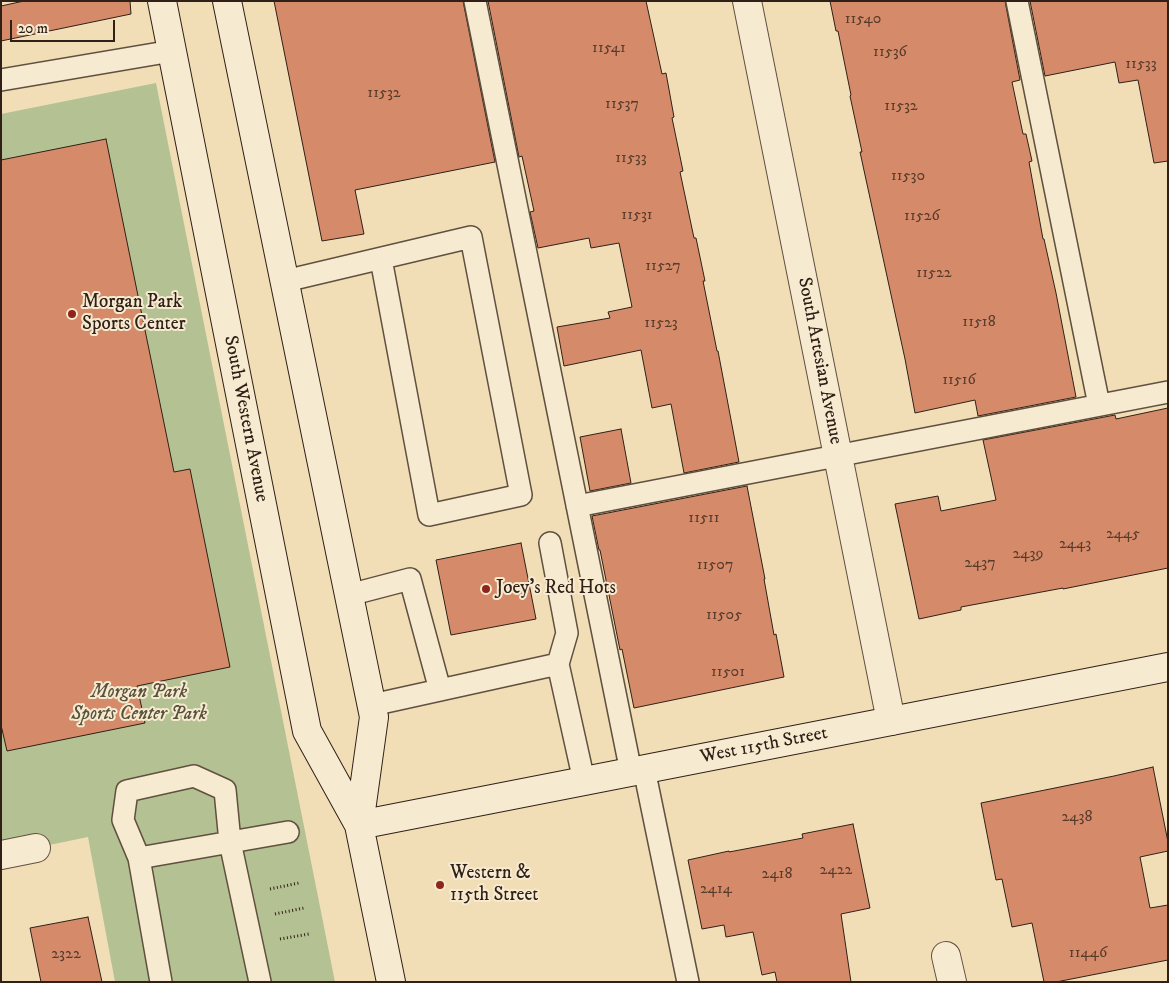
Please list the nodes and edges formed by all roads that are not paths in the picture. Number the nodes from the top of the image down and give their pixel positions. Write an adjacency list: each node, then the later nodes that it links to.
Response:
1 (162, 1): 6 (main road, South Western Avenue)
2 (227, 1): 9 (main road, South Western Avenue)
3 (475, 1): 13 (lane)
4 (747, 1): 12 (main road, South Artesian Avenue)
5 (1017, 1): 11 (lane)
6 (172, 51): 7 (lane); 23 (main road, South Western Avenue)
7 (1, 80)
8 (381, 259): 8 (lane); 9 (lane)
9 (285, 281): 15 (main road, South Western Avenue)
10 (1168, 392): 11 (lane)
11 (1098, 405): 12 (lane)
12 (838, 456): 13 (lane); 20 (main road, South Artesian Avenue)
13 (578, 506): 21 (lane)
14 (550, 543): 16 (lane)
15 (349, 594): 18 (lane); 19 (main road, South Western Avenue)
16 (558, 664): 18 (lane); 22 (lane)
17 (1168, 667): 20 (main road, West 115th Street)
18 (440, 690): 19 (lane)
19 (372, 705): 23 (main road, South Western Avenue)
20 (892, 721): 21 (main road, West 115th Street)
21 (638, 771): 22 (main road, West 115th Street); 32 (lane)
22 (584, 781): 23 (main road, West 115th Street)
23 (359, 825): 31 (main road, South Western Avenue)
24 (288, 832): 25 (lane)
25 (230, 842): 28 (lane); 28 (lane); 30 (lane)
26 (36, 848): 27 (main road)
27 (1, 855)
28 (139, 858): 29 (lane)
29 (161, 982)
30 (260, 982)
31 (391, 982)
32 (688, 982)

